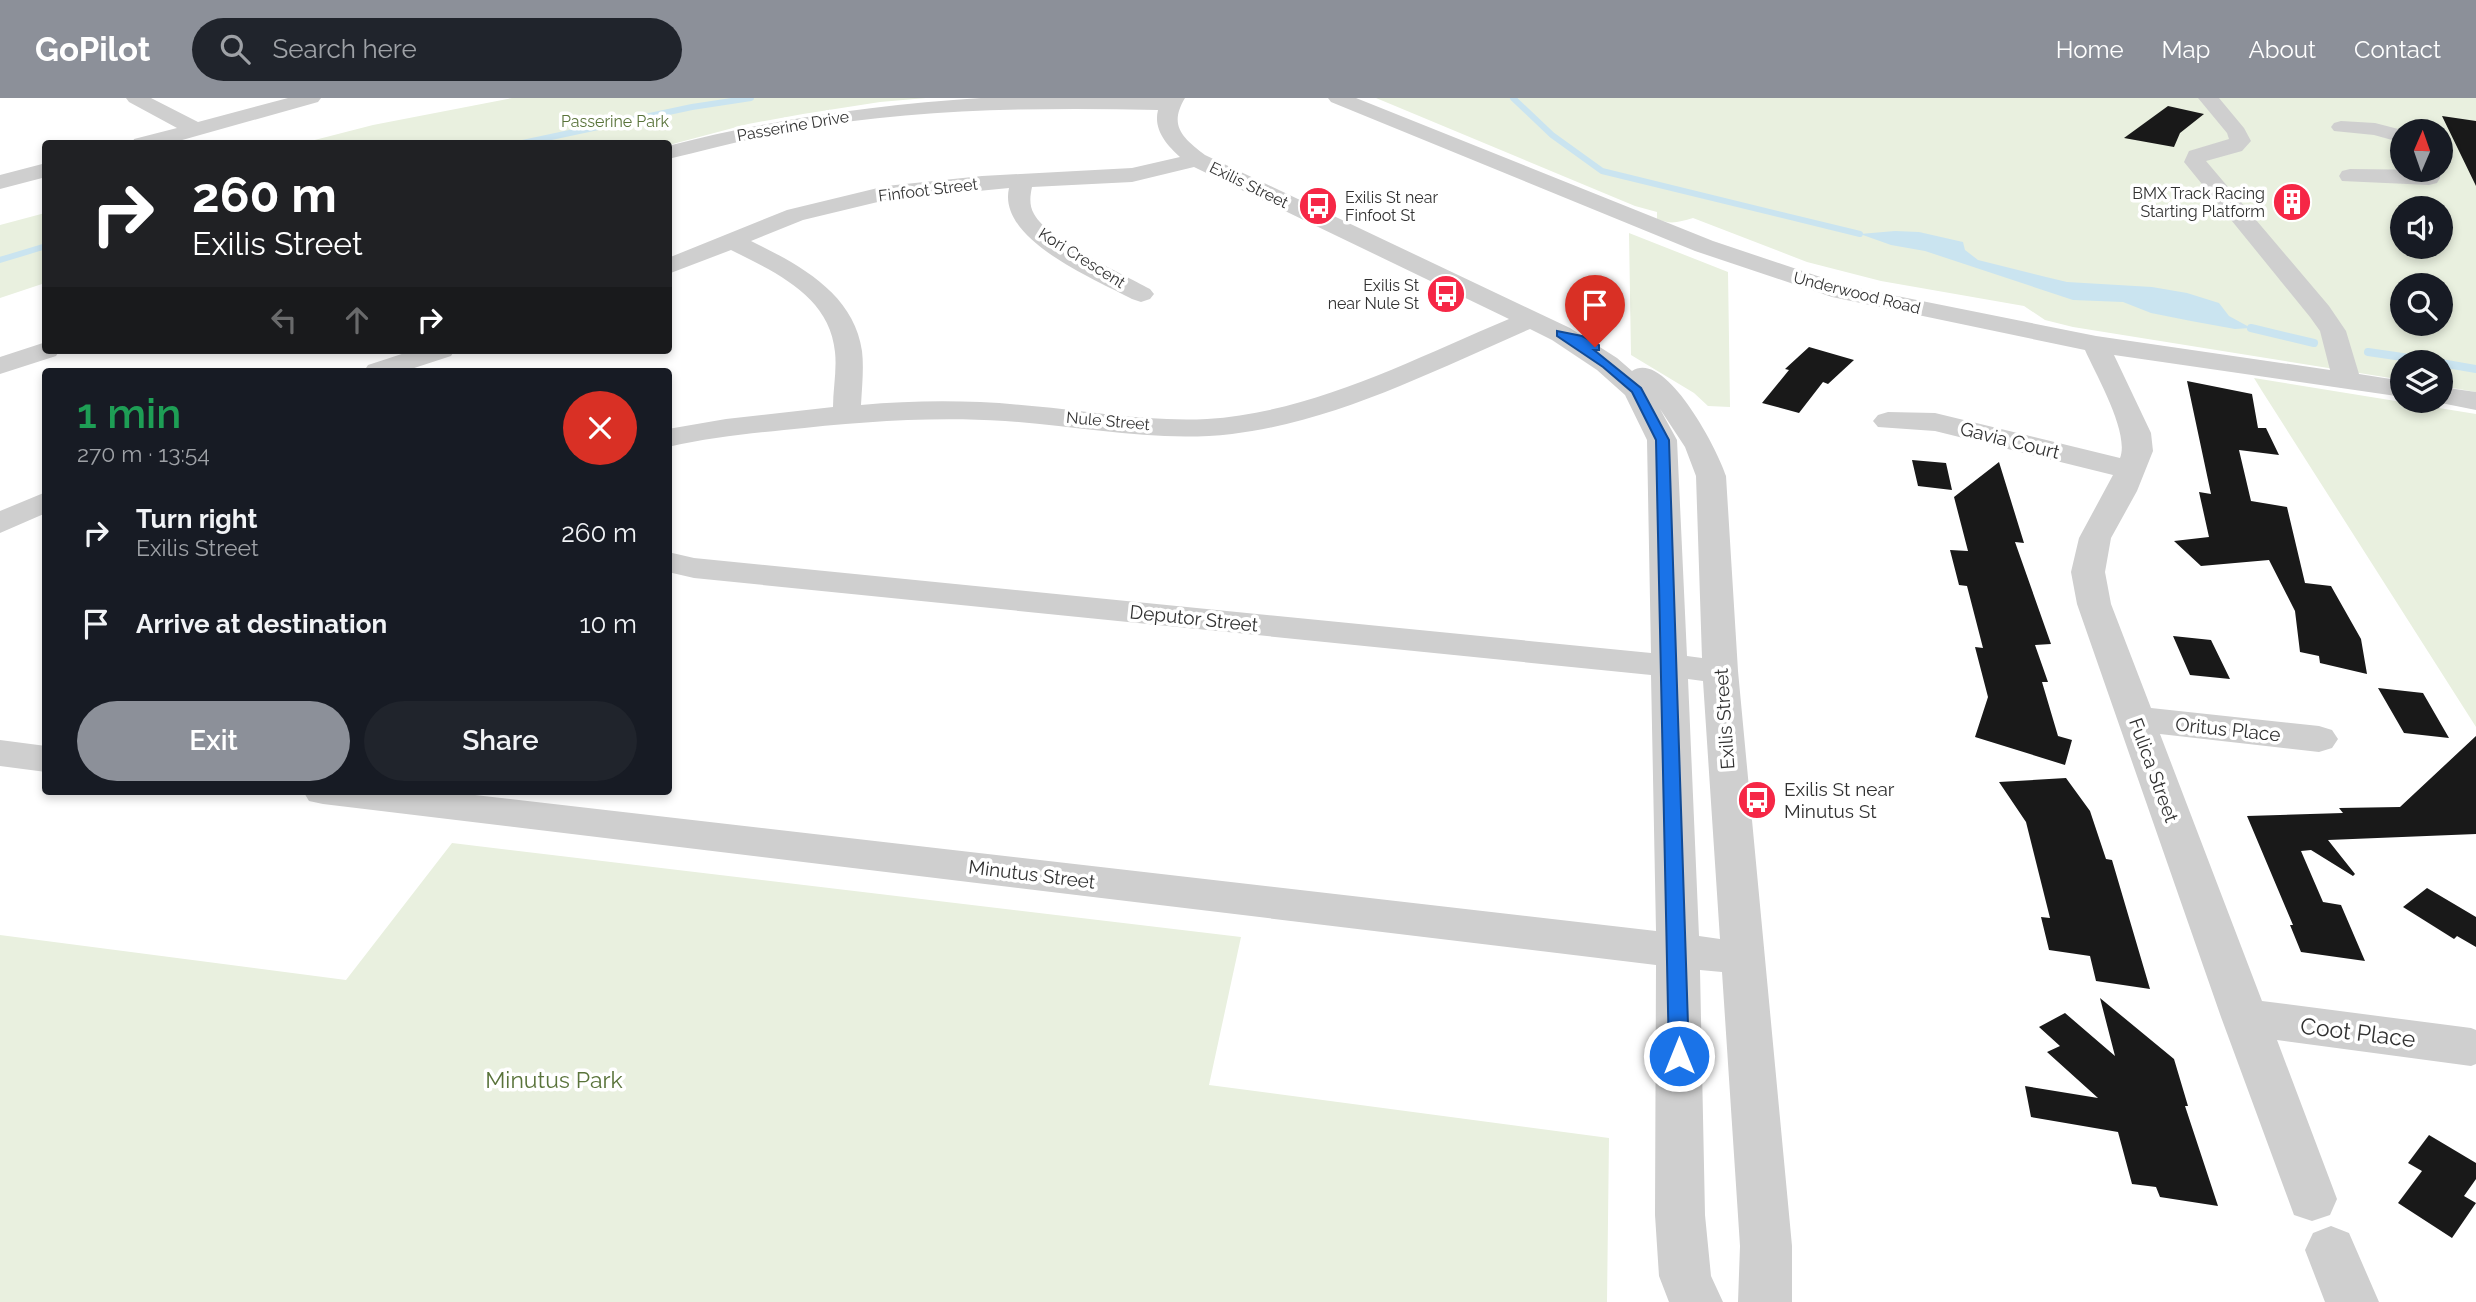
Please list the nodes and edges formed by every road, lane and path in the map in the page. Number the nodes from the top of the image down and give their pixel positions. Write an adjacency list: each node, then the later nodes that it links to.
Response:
1 (136, 98): 6 (street)
2 (310, 98): 6 (street)
3 (1338, 98): 19 (street, Underwood Road)
4 (2208, 98): 24 (street)
5 (1173, 101): 9 (street, Passerine Drive); 10 (street, Exilis Street)
6 (195, 129): 8 (street)
7 (2390, 133): 11 (street)
8 (156, 140)
9 (672, 152)
10 (1197, 160): 14 (street, Finfoot Street); 18 (street, Exilis Street)
11 (2390, 165)
12 (42, 171): 13 (street)
13 (0, 182)
14 (1022, 182): 15 (street, Finfoot Street); 17 (street, Kori Crescent)
15 (729, 240): 16 (street, Finfoot Street); 28 (street)
16 (672, 265)
17 (1140, 294)
18 (1546, 326): 28 (street, Nule Street); 35 (street, Exilis Street); 36 (street, Exilis Street)
19 (2096, 344): 24 (street, Underwood Road); 31 (street, Fulica Street)
20 (42, 351): 22 (street)
21 (429, 354): 23 (street)
22 (0, 366)
23 (387, 368)
24 (2346, 379): 25 (street, Underwood Road)
25 (2390, 387)
26 (2453, 397): 27 (street)
27 (2476, 401)
28 (847, 414): 30 (street, Nule Street)
29 (1888, 421): 31 (street, Gavia Court)
30 (672, 437)
31 (2132, 470): 37 (street, Fulica Street)
32 (42, 503): 33 (street)
33 (0, 523)
34 (672, 563): 35 (street, Deputor Street)
35 (1669, 666): 36 (street, Deputor Street); 40 (street, Exilis Street)
36 (1720, 671): 41 (street, Exilis Street)
37 (2136, 719): 38 (street, Oritus Place); 42 (street, Fulica Street)
38 (2319, 739)
39 (357, 795): 40 (street, Minutus Street)
40 (1678, 949): 41 (street, Minutus Street); 46 (street, Exilis Street)
41 (1742, 958): 47 (street, Exilis Street)
42 (2244, 1017): 43 (street, Coot Place); 44 (street, Fulica Street)
43 (2471, 1046)
44 (2312, 1199)
45 (2331, 1250): 48 (street)
46 (1696, 1302)
47 (1765, 1302)
48 (2352, 1302)

